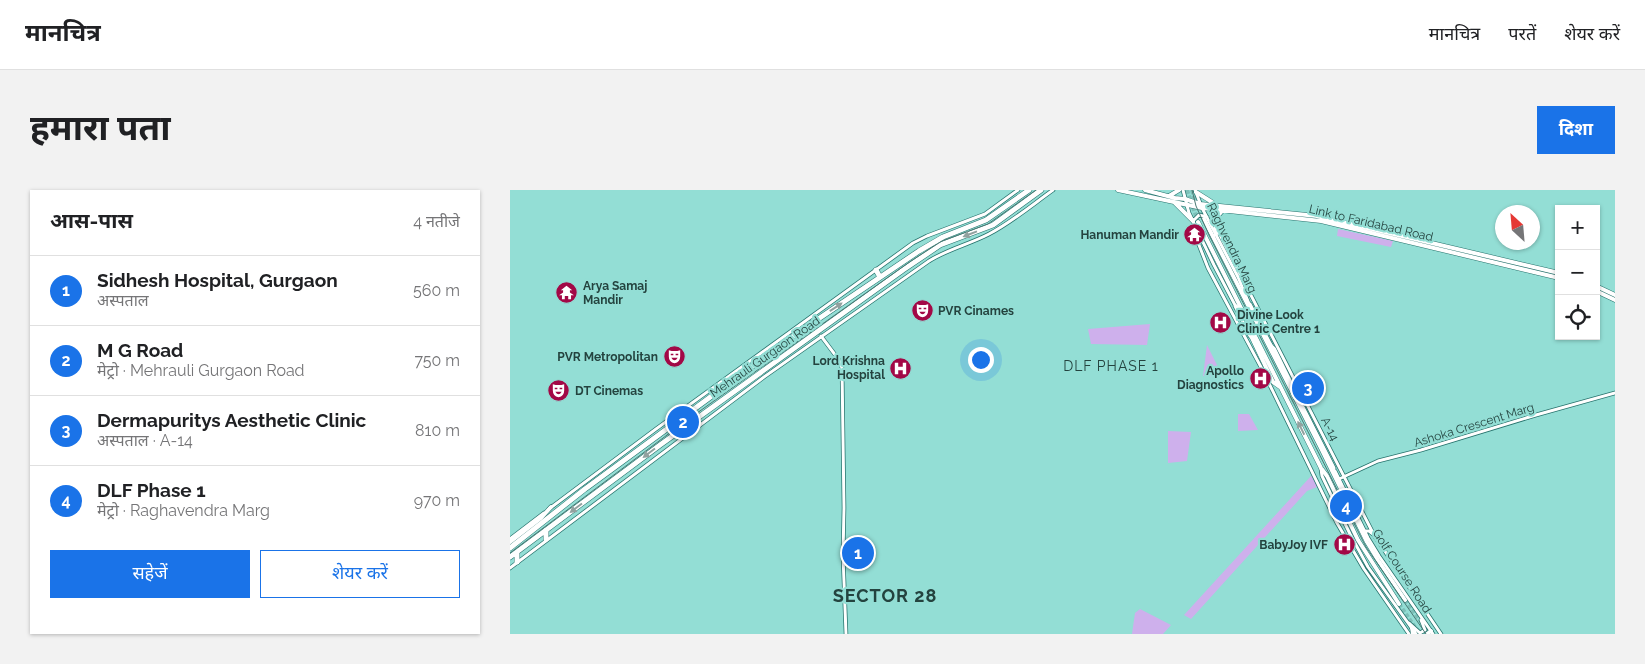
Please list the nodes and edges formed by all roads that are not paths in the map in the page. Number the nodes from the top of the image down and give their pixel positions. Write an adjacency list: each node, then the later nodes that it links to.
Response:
1 (1018, 190): 23 (street)
2 (1028, 190): 26 (highway, Mehrauli Gurgaon Road)
3 (1040, 190): 32 (highway, Mehrauli Gurgaon Road, one-way to 32)
4 (1053, 190): 41 (street)
5 (1118, 190): 12 (main road, Link to Faridabad Road)
6 (1145, 190): 10 (main road, Link to Faridabad Road)
7 (1179, 190): 10 (main road)
8 (1185, 190): 11 (street)
9 (1196, 191): 14 (street, Raghvendra Marg); 15 (main road)
10 (1169, 196): 11 (main road, Link to Faridabad Road)
11 (1185, 199): 13 (street, Raghvendra Marg); 14 (main road, Link to Faridabad Road)
12 (1175, 202): 13 (main road, Link to Faridabad Road); 18 (main road)
13 (1186, 204): 14 (main road, Link to Faridabad Road); 18 (street, Raghvendra Marg)
14 (1201, 206): 15 (main road, Link to Faridabad Road); 16 (main road, Link to Faridabad Road); 17 (street, Raghvendra Marg)
15 (1219, 206): 24 (main road, Link to Faridabad Road)
16 (1223, 210): 20 (main road); 27 (main road, Link to Faridabad Road)
17 (1205, 218): 18 (street); 22 (street, Raghvendra Marg); 37 (main road)
18 (1193, 221): 21 (street, Raghvendra Marg)
19 (1198, 222): 36 (main road)
20 (1215, 224): 22 (main road); 25 (street, A-14)
21 (1198, 232): 35 (street, Raghvendra Marg); 79 (street)
22 (1216, 234): 25 (street, Raghvendra Marg)
23 (876, 270): 26 (highway); 44 (street)
24 (1555, 272)
25 (1239, 276): 34 (street, Raghvendra Marg); 57 (street, A-14)
26 (880, 277): 29 (highway, Mehrauli Gurgaon Road)
27 (1555, 277)
28 (1600, 288): 31 (main road)
29 (857, 293): 32 (highway); 44 (highway, Mehrauli Gurgaon Road, one-way to 29)
30 (1600, 293): 33 (main road)
31 (1615, 295)
32 (862, 299): 39 (highway, Mehrauli Gurgaon Road)
33 (1615, 300)
34 (1248, 301): 37 (street, Raghvendra Marg); 43 (street)
35 (1235, 305): 36 (street, Raghvendra Marg); 40 (street)
36 (1242, 311): 38 (main road)
37 (1252, 314): 42 (main road)
38 (1252, 330): 40 (main road); 47 (main road)
39 (818, 331): 41 (street); 45 (highway, Mehrauli Gurgaon Road)
40 (1251, 336): 47 (main road)
41 (822, 337): 46 (street); 78 (street)
42 (1265, 340): 43 (main road); 50 (main road)
43 (1274, 349): 49 (main road)
44 (758, 359): 51 (highway, Mehrauli Gurgaon Road)
45 (746, 381): 46 (main road); 56 (highway, Mehrauli Gurgaon Road, one-way to 56)
46 (750, 387): 66 (street)
47 (1282, 388): 53 (main road, one-way to 47)
48 (1615, 393): 57 (street, Ashoka Crescent Marg)
49 (1300, 402): 50 (main road); 55 (street)
50 (1302, 412): 52 (main road)
51 (644, 442): 54 (highway, Mehrauli Gurgaon Road); 59 (street)
52 (1329, 466): 55 (street, Golf Course Road); 72 (main road)
53 (1321, 468): 73 (main road); 75 (street, Golf Course Road)
54 (612, 469): 56 (highway); 59 (highway, Mehrauli Gurgaon Road)
55 (1335, 470): 58 (street, Golf Course Road)
56 (617, 476): 60 (highway, Mehrauli Gurgaon Road)
57 (1344, 476): 58 (street, Ashoka Crescent Marg); 64 (street, A-14)
58 (1339, 478): 63 (street, Golf Course Road)
59 (583, 487): 60 (highway); 61 (street); 67 (highway, Mehrauli Gurgaon Road)
60 (592, 496): 62 (highway, Mehrauli Gurgaon Road, one-way to 62)
61 (551, 507): 65 (main road)
62 (546, 530): 66 (highway); 68 (highway, Mehrauli Gurgaon Road)
63 (1365, 531): 64 (street); 74 (street, Golf Course Road)
64 (1374, 535): 81 (street, A-14)
65 (510, 540)
66 (546, 540): 70 (street)
67 (510, 548)
68 (517, 552): 69 (highway, Mehrauli Gurgaon Road); 70 (highway)
69 (510, 557)
70 (518, 562): 71 (street)
71 (510, 568)
72 (1405, 600)
73 (1400, 604)
74 (1419, 614): 75 (street); 77 (street, Golf Course Road)
75 (1408, 622): 76 (street, Golf Course Road)
76 (1412, 628): 80 (main road)
77 (1431, 633)
78 (846, 634)
79 (1409, 634)
80 (1415, 634)
81 (1441, 634)

